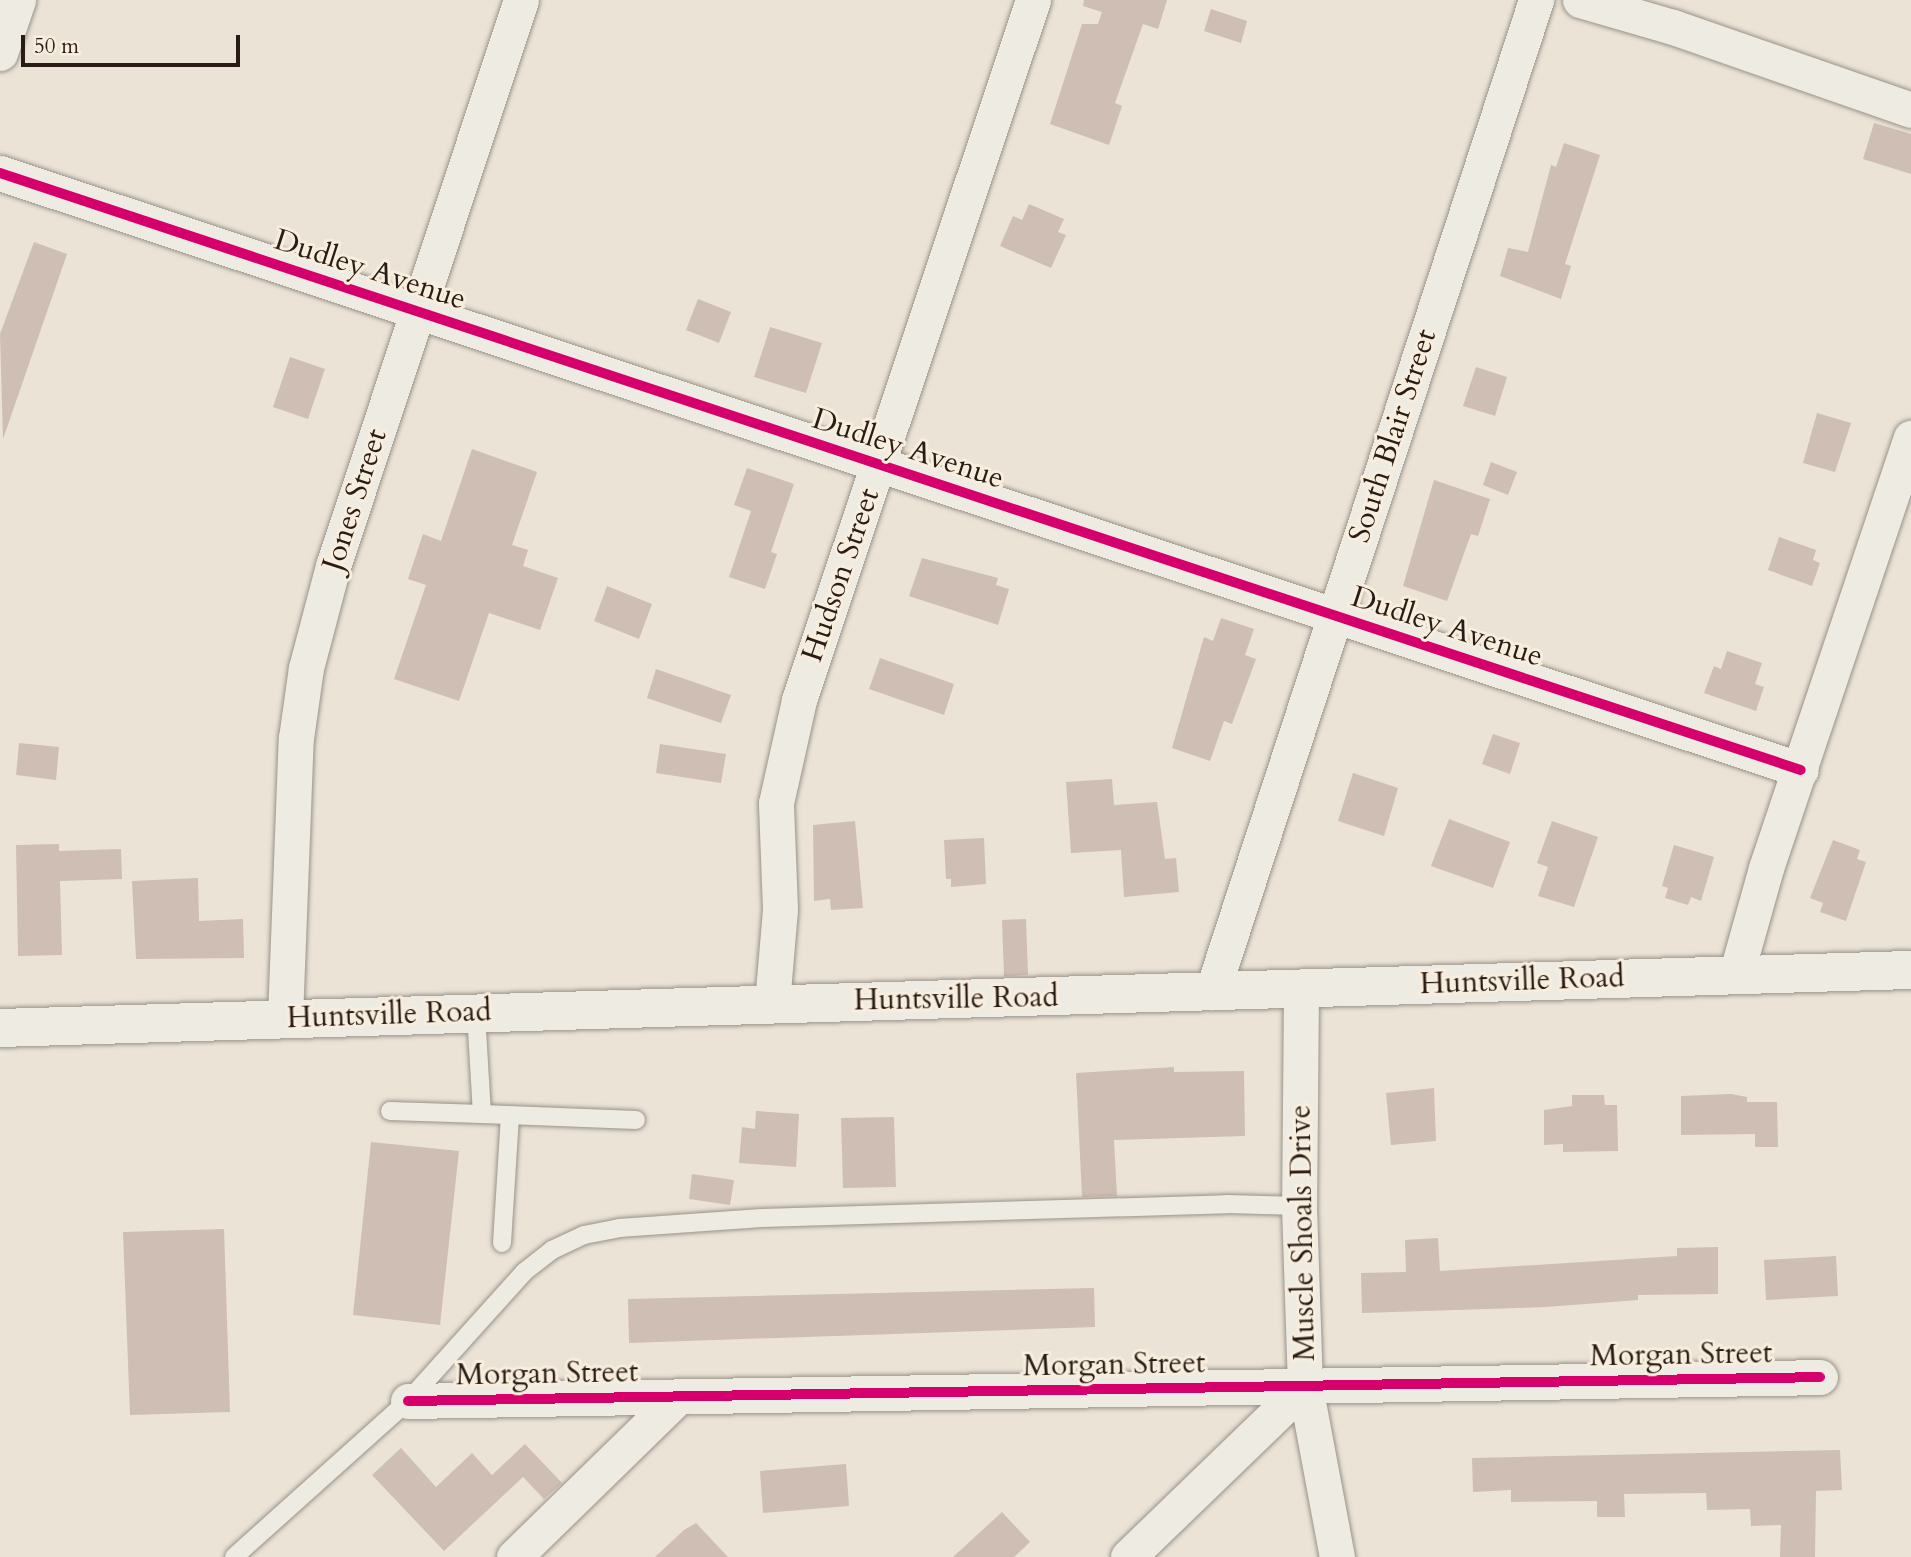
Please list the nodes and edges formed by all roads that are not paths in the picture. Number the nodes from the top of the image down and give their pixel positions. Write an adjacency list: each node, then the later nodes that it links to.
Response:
1 (18, 0): 6 (street)
2 (521, 0): 9 (street, Jones Street)
3 (1033, 0): 11 (street, Hudson Street)
4 (1536, 0): 12 (street, South Blair Street)
5 (1580, 0): 7 (street)
6 (0, 53)
7 (1911, 110)
8 (0, 173): 9 (street, Dudley Avenue)
9 (418, 312): 11 (street, Dudley Avenue); 20 (street, Jones Street)
10 (1911, 438): 13 (street)
11 (878, 464): 12 (street, Dudley Avenue); 18 (street, Hudson Street)
12 (1335, 616): 13 (street, Dudley Avenue); 17 (street, South Blair Street)
13 (1801, 771): 15 (street)
14 (1911, 970): 15 (main road, Huntsville Road)
15 (1736, 975): 16 (main road, Huntsville Road)
16 (1301, 989): 17 (main road, Huntsville Road); 26 (street, Muscle Shoals Drive)
17 (1212, 992): 18 (main road, Huntsville Road)
18 (772, 1003): 19 (main road, Huntsville Road)
19 (476, 1013): 20 (main road, Huntsville Road); 23 (lane)
20 (285, 1018): 21 (main road, Huntsville Road)
21 (0, 1028)
22 (390, 1111): 23 (lane)
23 (482, 1114): 24 (lane)
24 (510, 1115): 25 (lane); 27 (lane)
25 (636, 1120)
26 (1299, 1206): 29 (street, Muscle Shoals Drive); 31 (lane)
27 (502, 1242)
28 (1820, 1377): 29 (street, Morgan Street)
29 (1305, 1386): 30 (street, Morgan Street); 34 (street); 35 (street, Muscle Shoals Drive)
30 (678, 1397): 31 (street, Morgan Street); 33 (street)
31 (408, 1401): 32 (lane)
32 (234, 1557)
33 (514, 1557)
34 (1128, 1557)
35 (1337, 1557)

